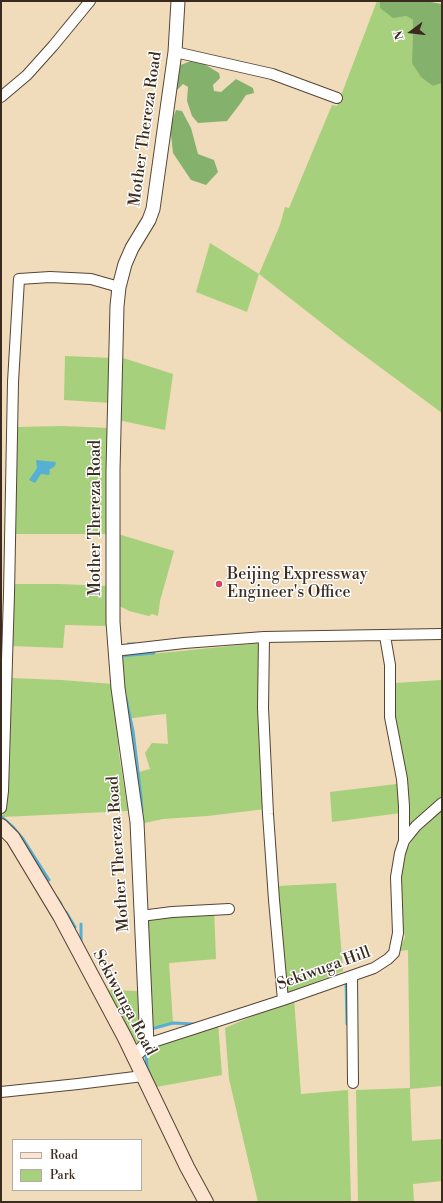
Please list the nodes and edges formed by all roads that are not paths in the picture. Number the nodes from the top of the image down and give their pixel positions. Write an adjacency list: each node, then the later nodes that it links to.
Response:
1 (90, 1): 4 (street)
2 (178, 1): 3 (street, Mother Thereza Road)
3 (175, 52): 5 (street); 6 (street, Mother Thereza Road)
4 (1, 97)
5 (337, 98)
6 (119, 287): 10 (street, Mother Thereza Road); 12 (street)
7 (442, 634): 8 (street)
8 (385, 636): 9 (street); 14 (street)
9 (264, 637): 10 (street); 18 (street)
10 (114, 651): 16 (street, Mother Thereza Road)
11 (442, 803): 14 (street, Sekiwuga Hill)
12 (1, 808)
13 (1, 826): 20 (main road, Sekiwunga Road)
14 (404, 841): 17 (street, Sekiwuga Hill)
15 (228, 909): 16 (street)
16 (141, 916): 19 (street, Mother Thereza Road)
17 (352, 976): 18 (street, Sekiwuga Hill); 22 (street)
18 (283, 1000): 19 (street, Sekiwuga Hill)
19 (147, 1044): 20 (street)
20 (134, 1056): 21 (main road, Sekiwunga Road)
21 (143, 1076): 23 (street); 24 (main road, Sekiwunga Road)
22 (352, 1083)
23 (1, 1092)
24 (206, 1202)

